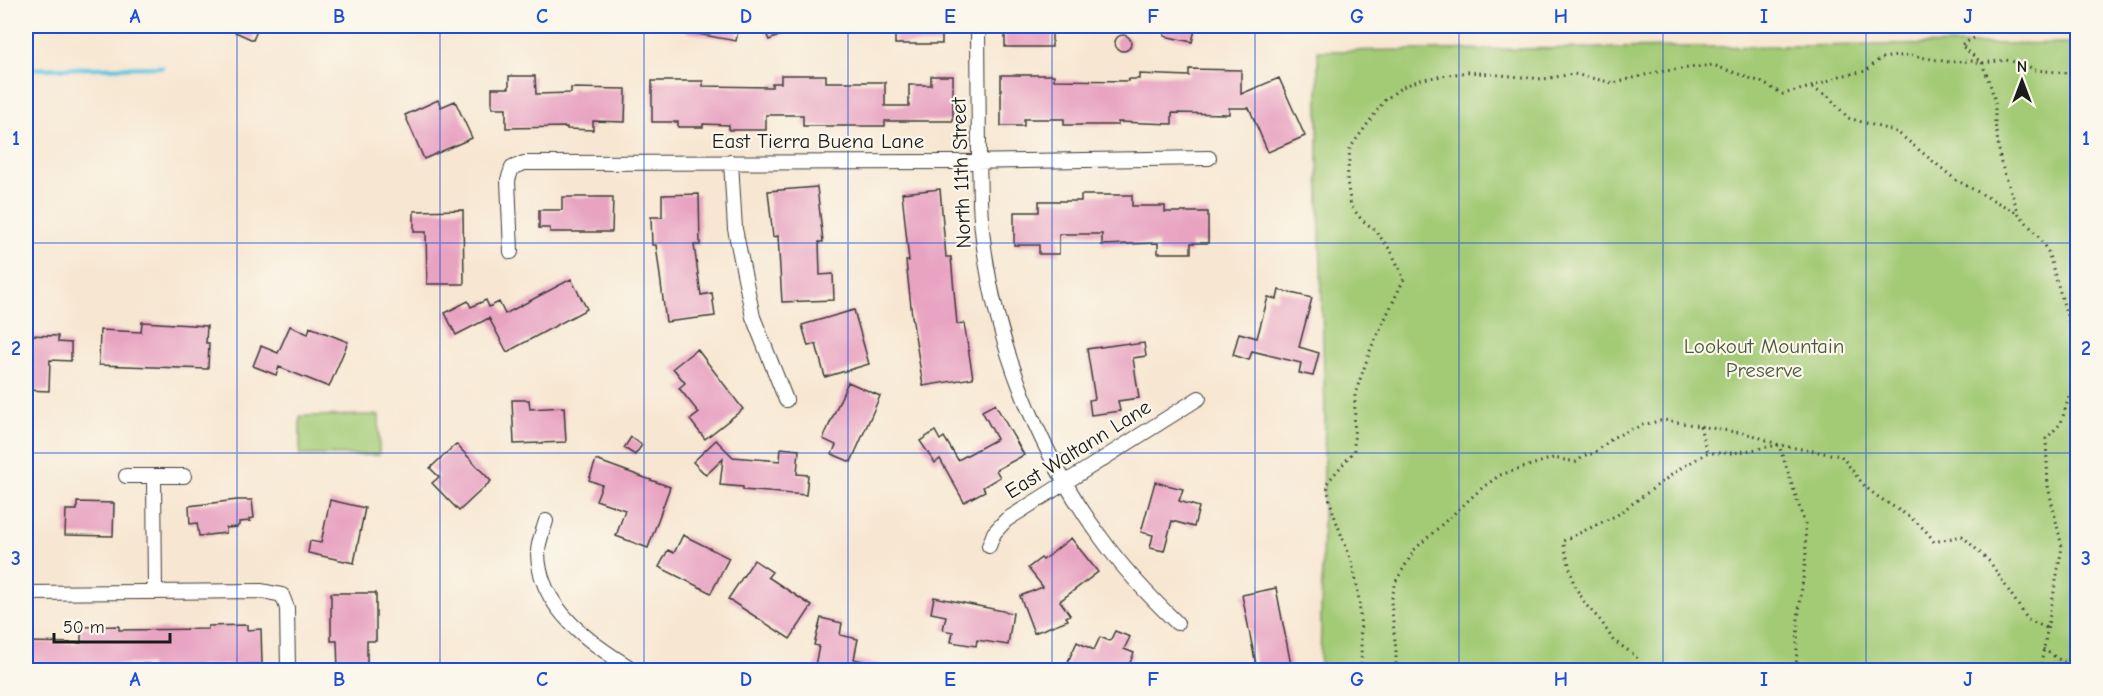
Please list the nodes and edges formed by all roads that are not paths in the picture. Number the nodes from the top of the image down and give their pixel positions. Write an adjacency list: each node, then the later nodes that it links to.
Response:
1 (978, 26): 4 (street, North 11th Street)
2 (1209, 158): 4 (street, East Tierra Buena Lane)
3 (731, 162): 4 (street, East Tierra Buena Lane); 5 (street, East Tierra Buena Lane); 7 (street)
4 (980, 162): 11 (street, North 11th Street)
5 (511, 252)
6 (1199, 398): 11 (street, East Waltann Lane)
7 (786, 400)
8 (126, 476): 9 (street)
9 (154, 476): 10 (street); 14 (street)
10 (184, 476)
11 (1065, 482): 13 (street, East Waltann Lane); 16 (street, North 11th Street)
12 (546, 521): 18 (street)
13 (988, 546)
14 (155, 592): 15 (street); 17 (street)
15 (26, 593)
16 (1178, 623)
17 (288, 670)
18 (634, 670)

